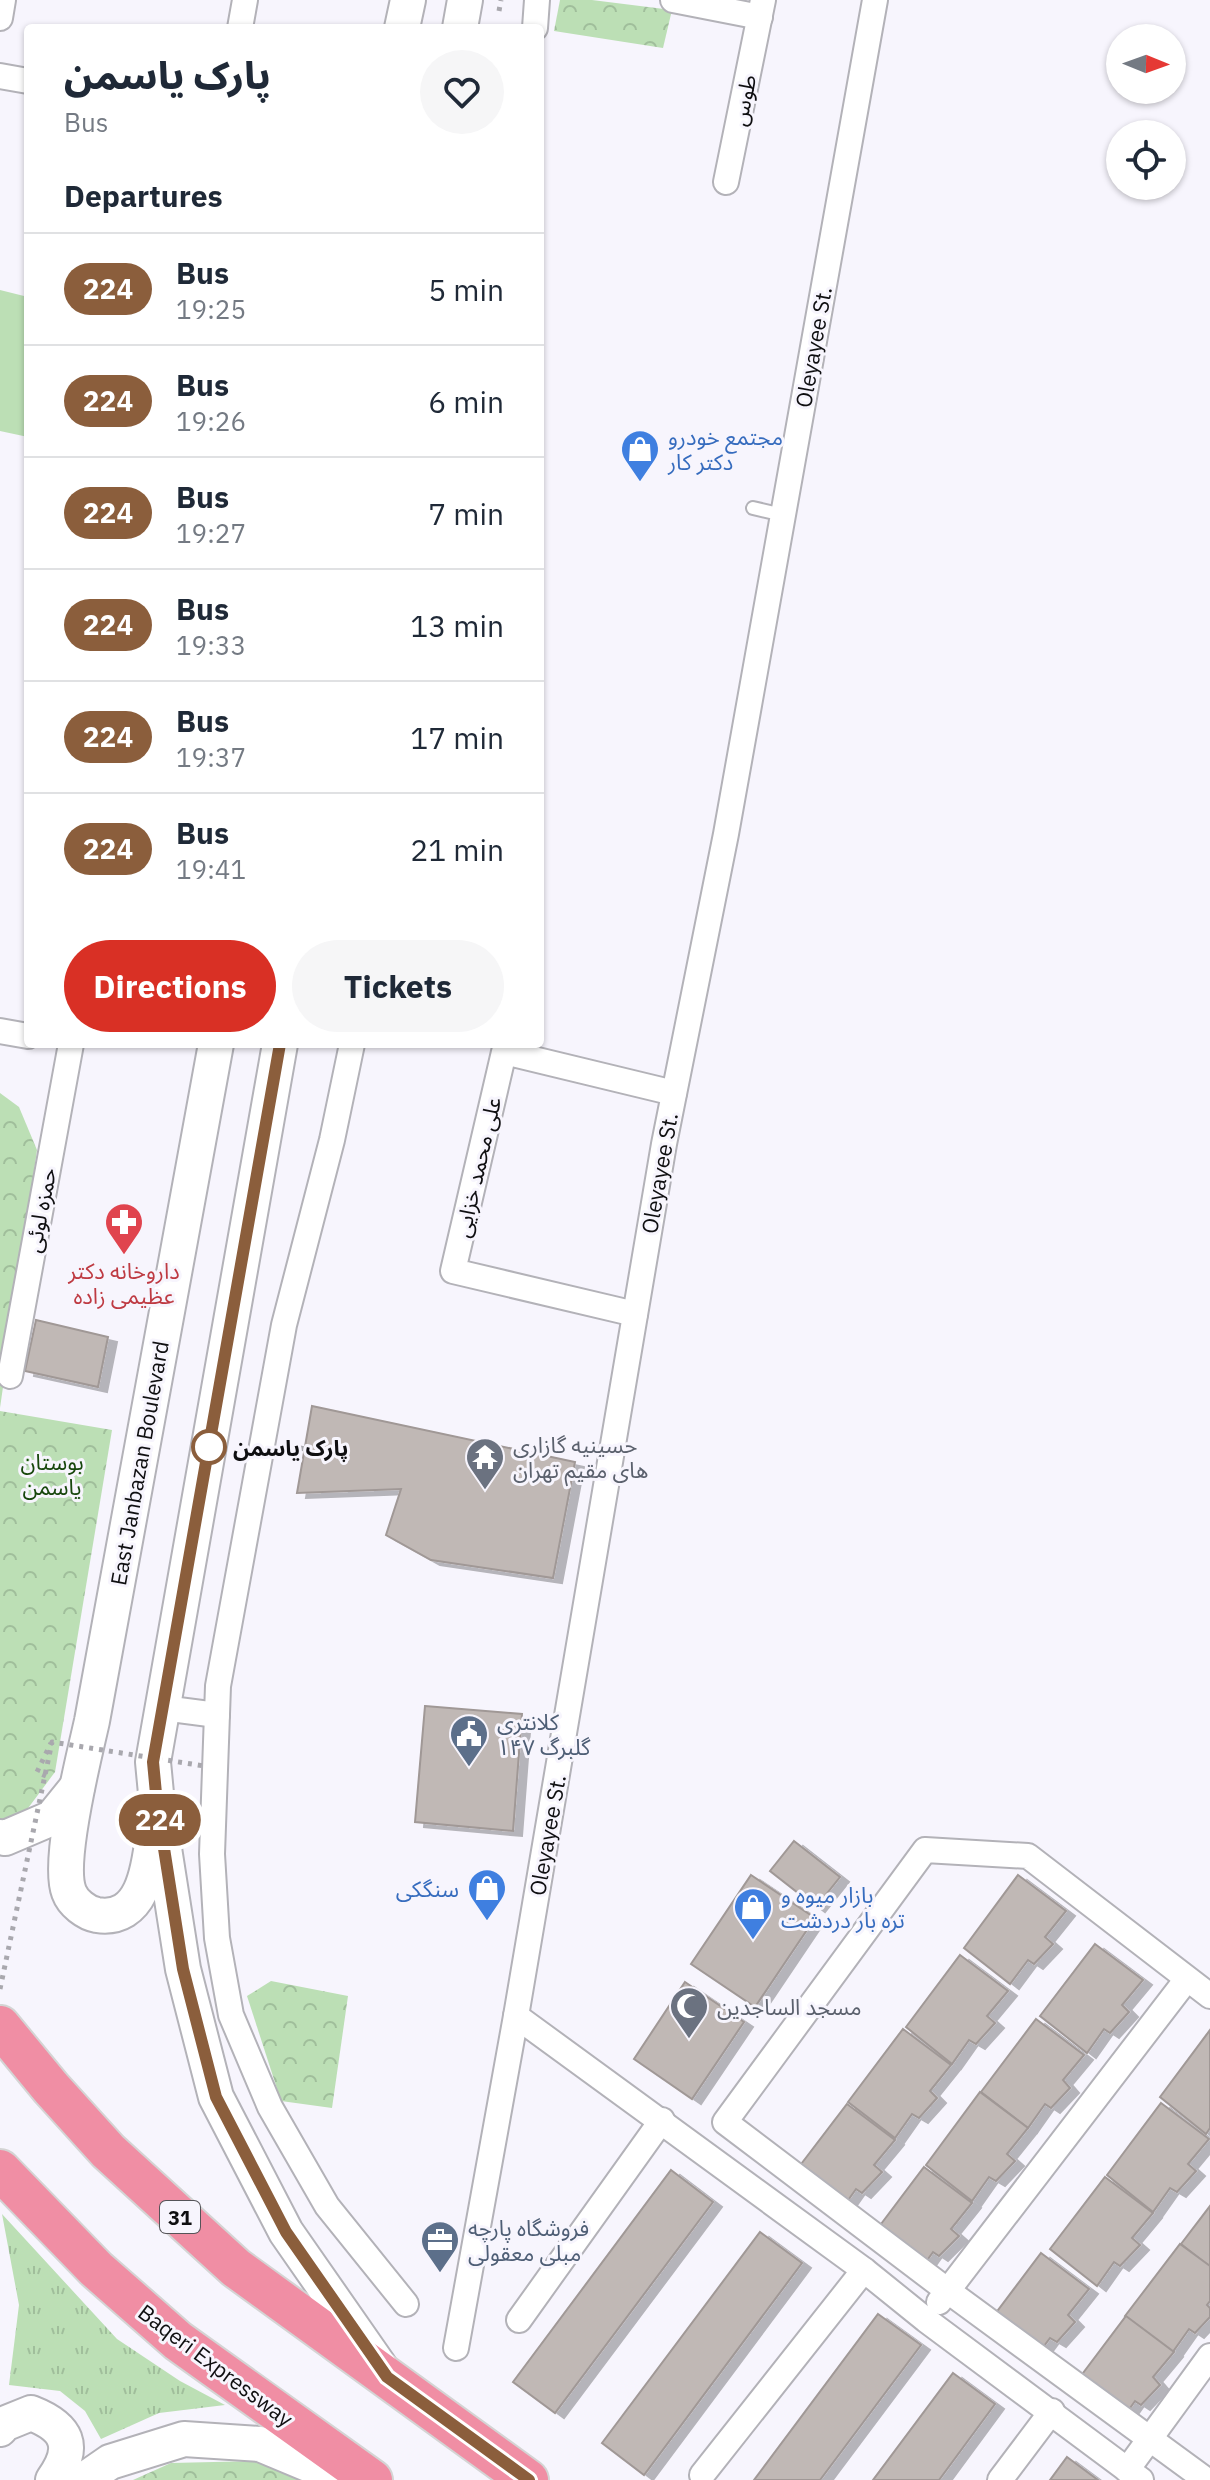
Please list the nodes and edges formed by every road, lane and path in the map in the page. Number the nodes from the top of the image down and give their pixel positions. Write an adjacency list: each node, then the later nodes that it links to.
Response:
1 (3, 0): 9 (street)
2 (245, 0): 10 (street)
3 (408, 0): 11 (main road)
4 (465, 0): 12 (main road)
5 (537, 0): 13 (street)
6 (673, 0): 8 (street, طوس)
7 (875, 0): 18 (street, Oleyayee St.)
8 (762, 9): 16 (street, طوس)
9 (0, 18)
10 (241, 24)
11 (403, 24)
12 (461, 24)
13 (535, 24)
14 (0, 76): 15 (street)
15 (24, 80)
16 (726, 182)
17 (753, 508): 18 (lane)
18 (783, 515): 25 (street, Oleyayee St.)
19 (0, 1031): 20 (street)
20 (24, 1035)
21 (70, 1048): 27 (street, حمزه لوئی)
22 (215, 1048): 33 (main road, East Janbazan Boulevard)
23 (279, 1048): 28 (main road)
24 (351, 1048): 29 (street)
25 (674, 1093): 26 (street, Oleyayee St.); 26 (street, علی محمد خزایی)
26 (635, 1314): 39 (street, Oleyayee St.)
27 (10, 1376)
28 (163, 1708): 29 (street); 34 (main road)
29 (217, 1715): 45 (street)
30 (52, 1742): 31 (path, bridge); 32 (path); 37 (path, bridge)
31 (204, 1766)
32 (37, 1772)
33 (77, 1787): 34 (main road); 35 (main road, East Janbazan Boulevard)
34 (157, 1804): 50 (main road)
35 (0, 1837)
36 (1187, 1979): 38 (street); 44 (street); 44 (street)
37 (0, 1989)
38 (1210, 1996)
39 (516, 2016): 41 (street); 48 (street, Oleyayee St.)
40 (0, 2026): 50 (highway, 31)
41 (662, 2120): 43 (street); 46 (street)
42 (0, 2170): 59 (highway, Baqeri Expressway)
43 (864, 2270): 47 (street); 54 (street)
44 (948, 2291): 47 (street); 53 (street)
45 (406, 2304)
46 (519, 2320)
47 (926, 2320): 51 (street)
48 (456, 2348)
49 (1210, 2356): 53 (street)
50 (387, 2377): 60 (highway, 31)
51 (1052, 2411): 55 (street); 61 (street)
52 (0, 2429): 56 (main road)
53 (1150, 2439): 55 (street); 62 (street)
54 (702, 2475)
55 (1134, 2475)
56 (53, 2480)
57 (84, 2480): 58 (main road)
58 (346, 2480)
59 (372, 2480)
60 (528, 2480)
61 (1000, 2480)
62 (1206, 2480)

